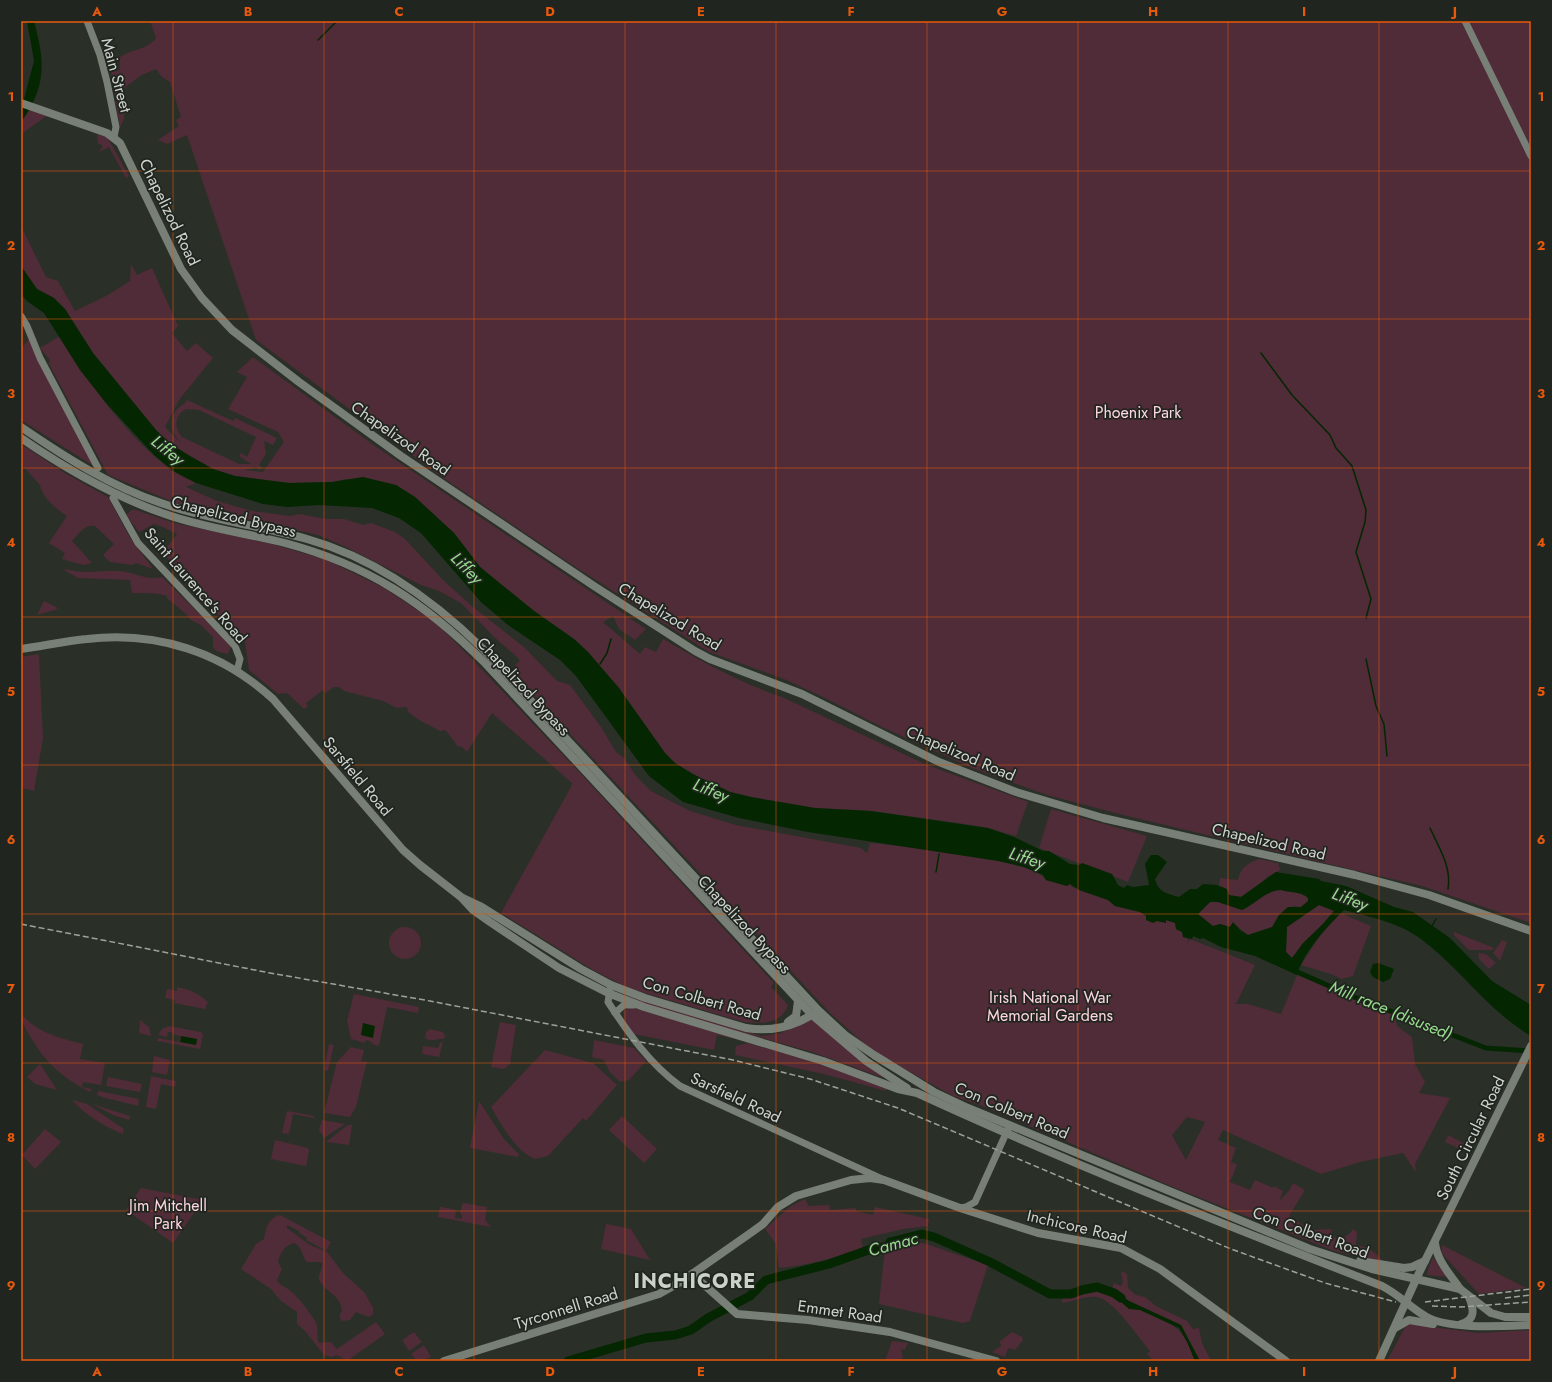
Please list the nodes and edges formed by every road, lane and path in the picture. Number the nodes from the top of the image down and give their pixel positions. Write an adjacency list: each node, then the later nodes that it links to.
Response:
1 (88, 21): 4 (street, Main Street)
2 (1465, 21): 5 (street)
3 (21, 103): 4 (main road)
4 (114, 137): 14 (main road, Chapelizod Road)
5 (1531, 156)
6 (21, 316): 9 (street)
7 (21, 427): 10 (main road, Chapelizod Bypass)
8 (21, 438): 10 (main road, Chapelizod Bypass)
9 (98, 468)
10 (88, 475): 16 (main road, Chapelizod Bypass); 19 (main road, Chapelizod Bypass)
11 (113, 498): 13 (street, Saint Laurence's Road)
12 (21, 649): 13 (main road, Sarsfield Road)
13 (237, 671): 15 (main road, Sarsfield Road)
14 (1531, 931)
15 (610, 989): 17 (main road, Con Colbert Road); 18 (street, Sarsfield Road); 20 (main road, Con Colbert Road)
16 (798, 1001): 19 (main road, Chapelizod Bypass); 20 (main road)
17 (644, 1007): 18 (street); 22 (main road, Con Colbert Road)
18 (615, 1013): 25 (street, Sarsfield Road)
19 (815, 1013): 20 (main road, Con Colbert Road); 22 (main road, Chapelizod Bypass); 23 (main road, Con Colbert Road)
20 (781, 1028)
21 (1529, 1050): 31 (main road, South Circular Road)
22 (917, 1093): 24 (main road, Con Colbert Road)
23 (1010, 1125): 24 (street); 32 (main road, Con Colbert Road)
24 (1005, 1138): 28 (street); 38 (main road, Con Colbert Road)
25 (855, 1165): 26 (street); 27 (street, Sarsfield Road)
26 (859, 1179): 27 (main road, Inchicore Road); 34 (main road, Tyrconnell Road)
27 (884, 1180): 29 (main road, Inchicore Road)
28 (975, 1202): 29 (street); 30 (street)
29 (960, 1208): 30 (main road, Inchicore Road)
30 (982, 1215): 46 (main road, Inchicore Road)
31 (1434, 1243): 33 (main road, South Circular Road); 36 (main road)
32 (1310, 1249): 33 (main road); 35 (main road, Con Colbert Road)
33 (1425, 1261): 35 (main road, South Circular Road)
34 (692, 1274): 44 (main road, Tyrconnell Road); 45 (main road, Emmet Road)
35 (1416, 1280): 36 (main road, Con Colbert Road); 38 (main road, South Circular Road)
36 (1460, 1289): 37 (main road)
37 (1468, 1295): 39 (main road); 41 (main road)
38 (1407, 1302): 40 (main road, Con Colbert Road); 43 (main road, South Circular Road)
39 (1531, 1317)
40 (1448, 1324): 41 (main road); 43 (main road)
41 (1458, 1325): 42 (main road)
42 (1531, 1325)
43 (1395, 1328): 47 (main road, South Circular Road)
44 (444, 1361)
45 (996, 1361)
46 (1286, 1361)
47 (1378, 1361)

